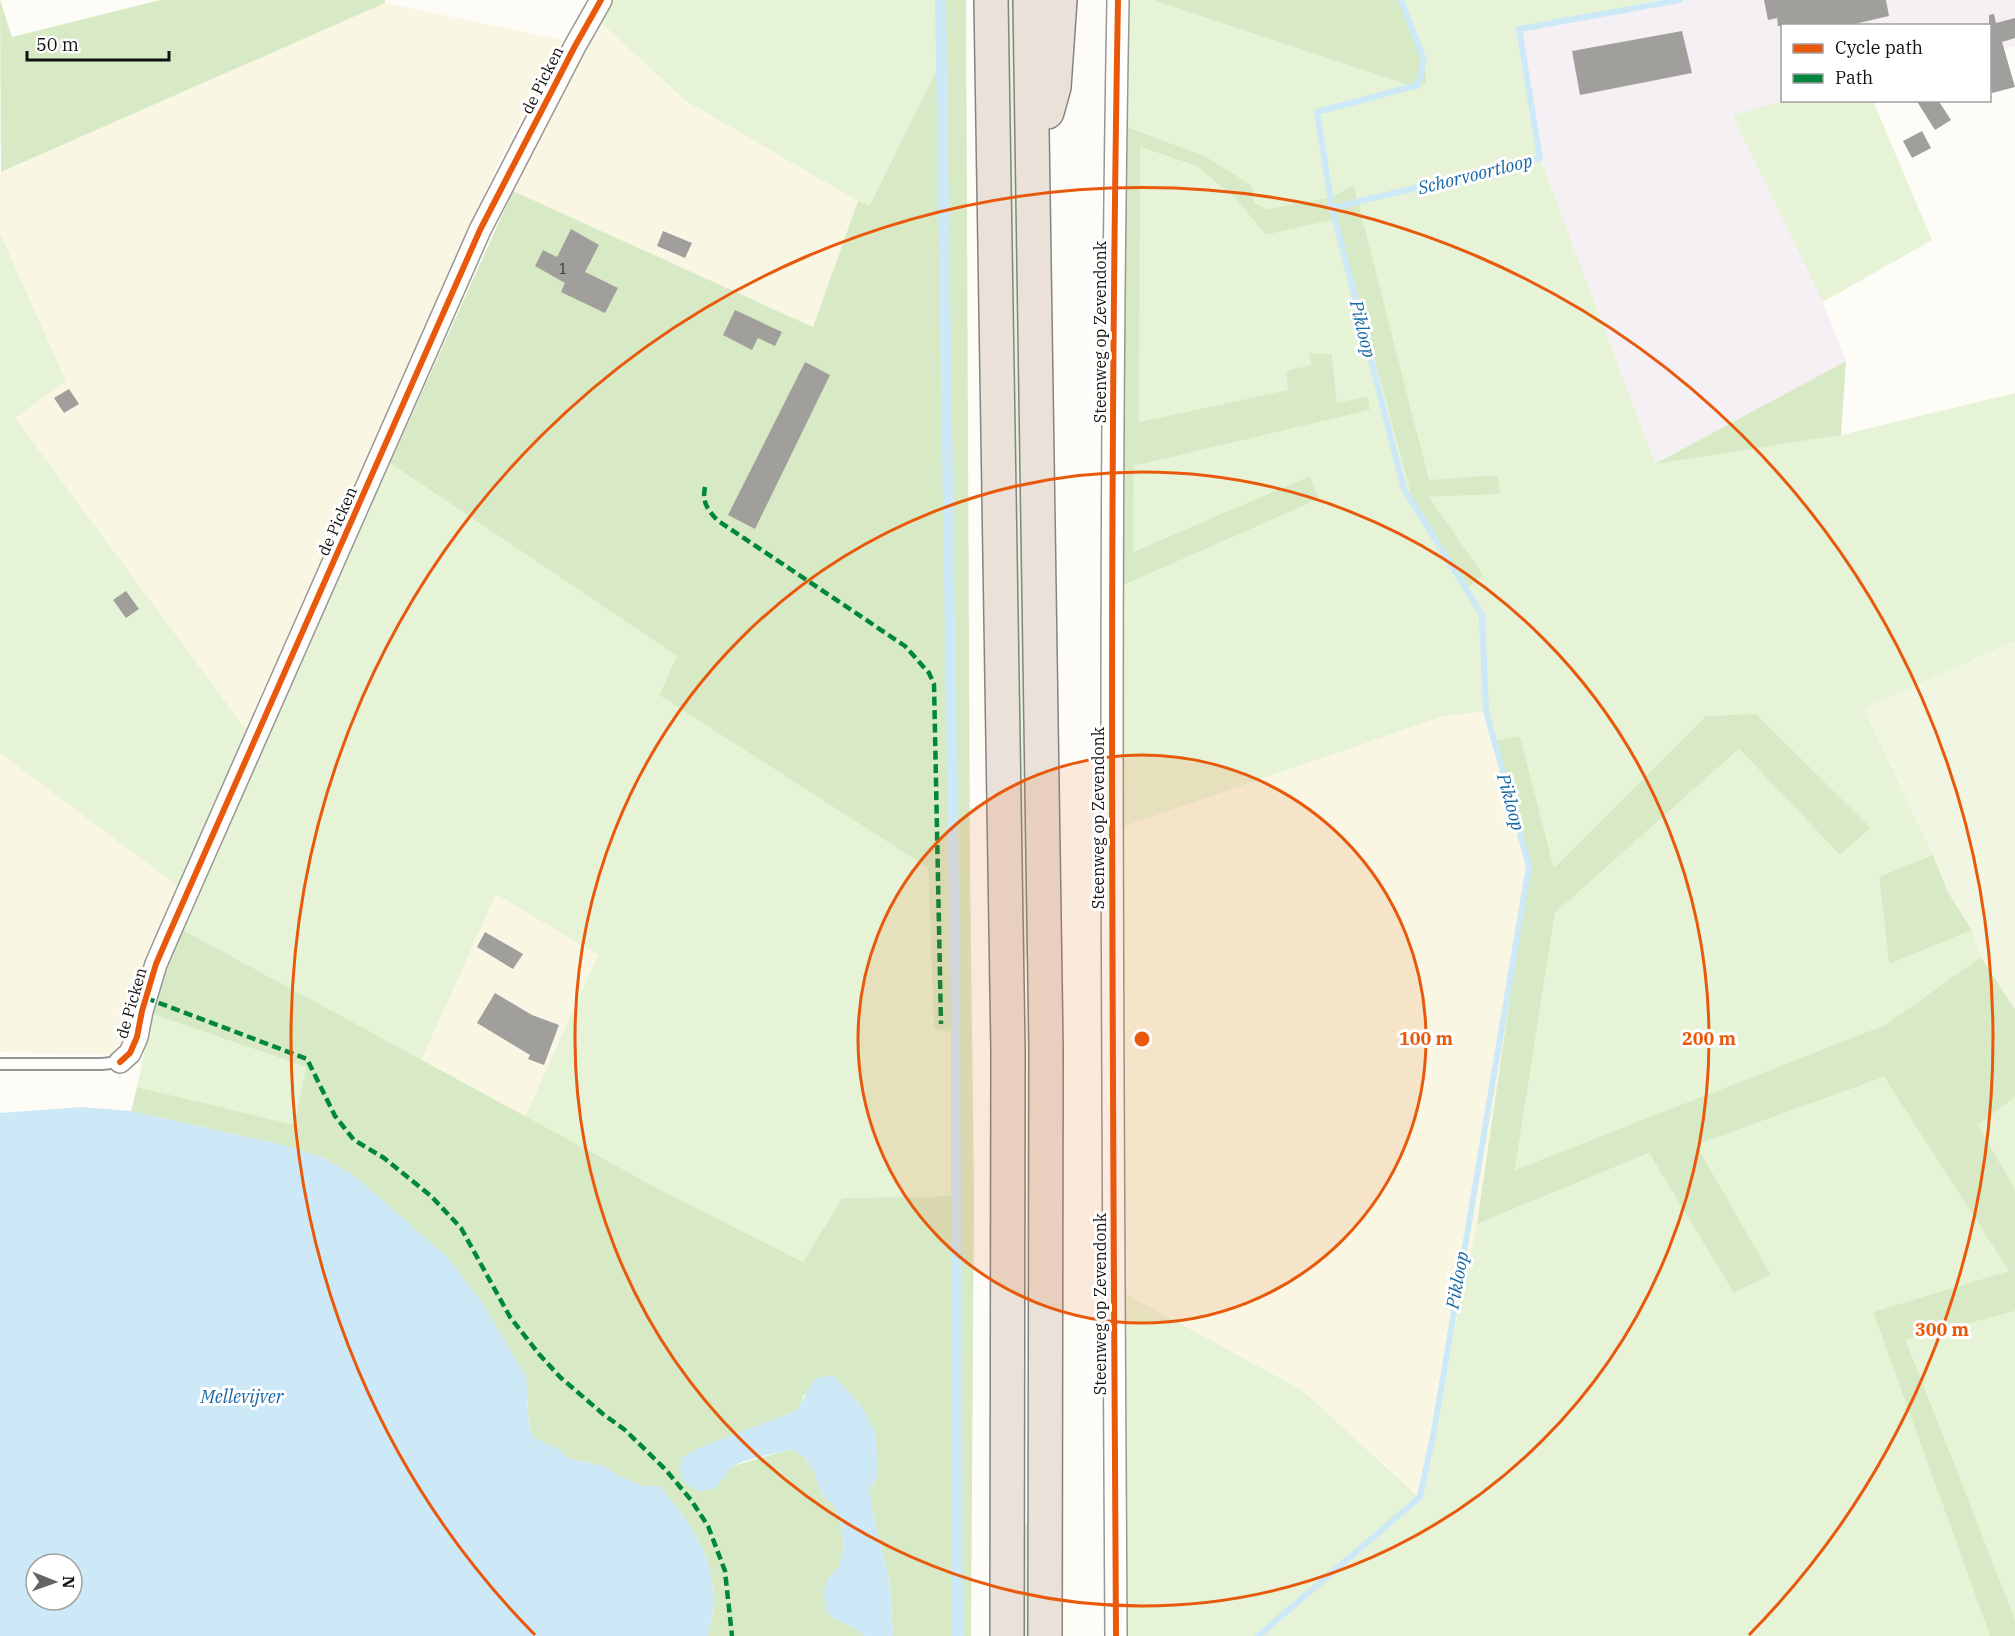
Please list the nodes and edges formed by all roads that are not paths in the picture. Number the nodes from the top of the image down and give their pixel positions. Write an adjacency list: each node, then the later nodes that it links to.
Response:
1 (601, 0): 7 (street, de Picken)
2 (991, 0): 9 (highway)
3 (1030, 0): 6 (highway)
4 (1060, 0): 6 (highway)
5 (1118, 0): 11 (street, Steenweg op Zevendonk)
6 (1033, 144): 10 (highway)
7 (120, 1062): 8 (lane, de Picken)
8 (0, 1064)
9 (1006, 1636)
10 (1045, 1636)
11 (1116, 1636)

